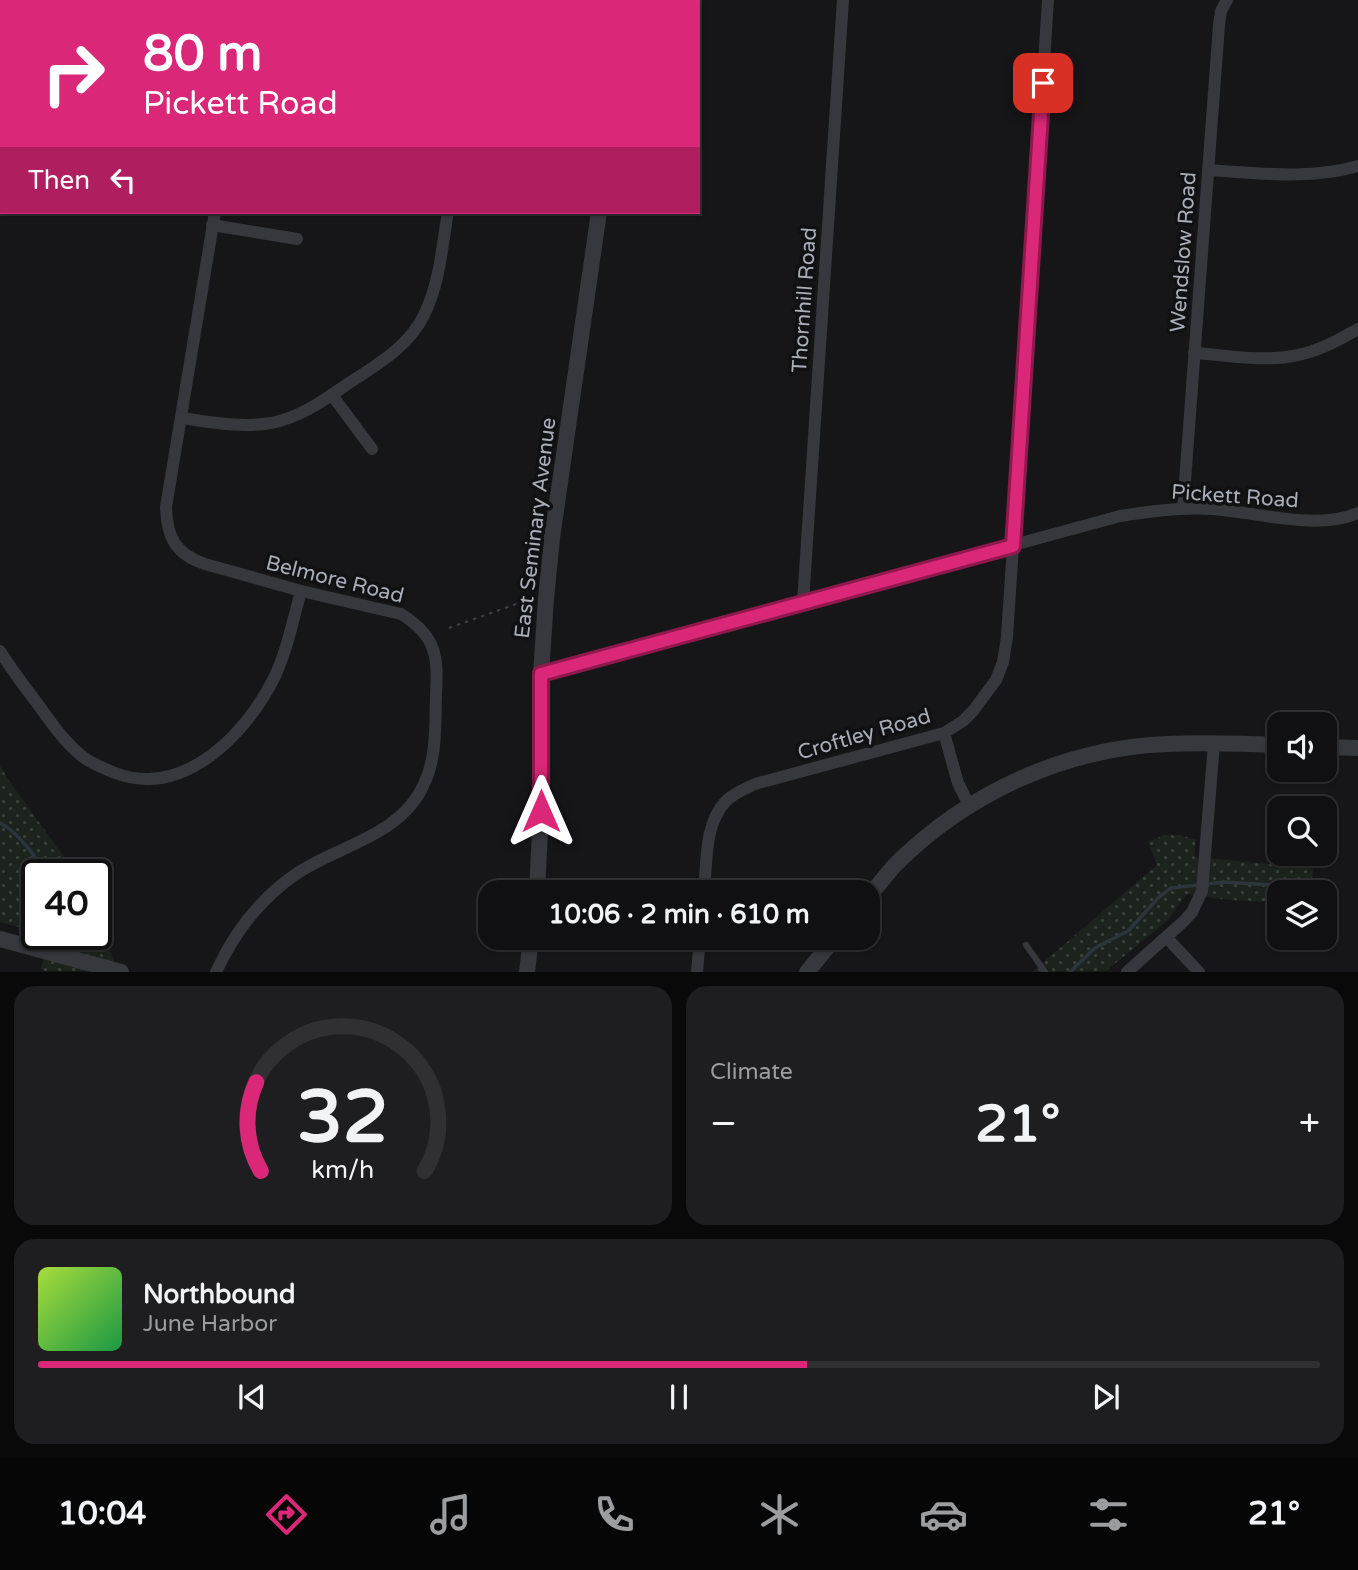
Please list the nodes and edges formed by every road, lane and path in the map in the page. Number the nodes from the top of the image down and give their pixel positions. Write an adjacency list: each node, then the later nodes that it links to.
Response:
1 (843, 0): 20 (street, Thornhill Road)
2 (1048, 0): 17 (street, Croftley Road)
3 (1227, 0): 5 (street, Wendslow Road)
4 (1358, 166): 5 (street)
5 (1208, 170): 11 (street, Wendslow Road)
6 (448, 214): 12 (street)
7 (598, 214): 23 (street, East Seminary Avenue)
8 (214, 218): 9 (street); 13 (street, Belmore Road)
9 (297, 239)
10 (1358, 329): 11 (street)
11 (1194, 353): 15 (street, Wendslow Road)
12 (332, 395): 13 (street); 14 (street)
13 (181, 418): 18 (street, Belmore Road)
14 (372, 449)
15 (1183, 508): 16 (street, Pickett Road); 17 (street, Pickett Road)
16 (1358, 513)
17 (1013, 546): 20 (street, Pickett Road); 24 (street, Croftley Road)
18 (301, 591): 22 (street); 40 (street, Belmore Road)
19 (531, 599): 21 (path)
20 (803, 602): 23 (street, Pickett Road)
21 (449, 628)
22 (0, 651)
23 (541, 674): 30 (street, East Seminary Avenue)
24 (943, 733): 29 (street); 31 (street, Croftley Road)
25 (1214, 744): 26 (street); 29 (street); 33 (street)
26 (1267, 746)
27 (1337, 747): 28 (street)
28 (1358, 748)
29 (969, 805): 32 (street)
30 (538, 880)
31 (705, 880)
32 (880, 883)
33 (1166, 937): 45 (street); 46 (street)
34 (0, 939): 39 (street)
35 (1026, 945): 44 (lane)
36 (530, 950): 41 (street)
37 (699, 950): 42 (street)
38 (825, 950): 43 (street)
39 (121, 971)
40 (216, 971)
41 (527, 971)
42 (697, 971)
43 (807, 971)
44 (1045, 971)
45 (1127, 971)
46 (1199, 971)

